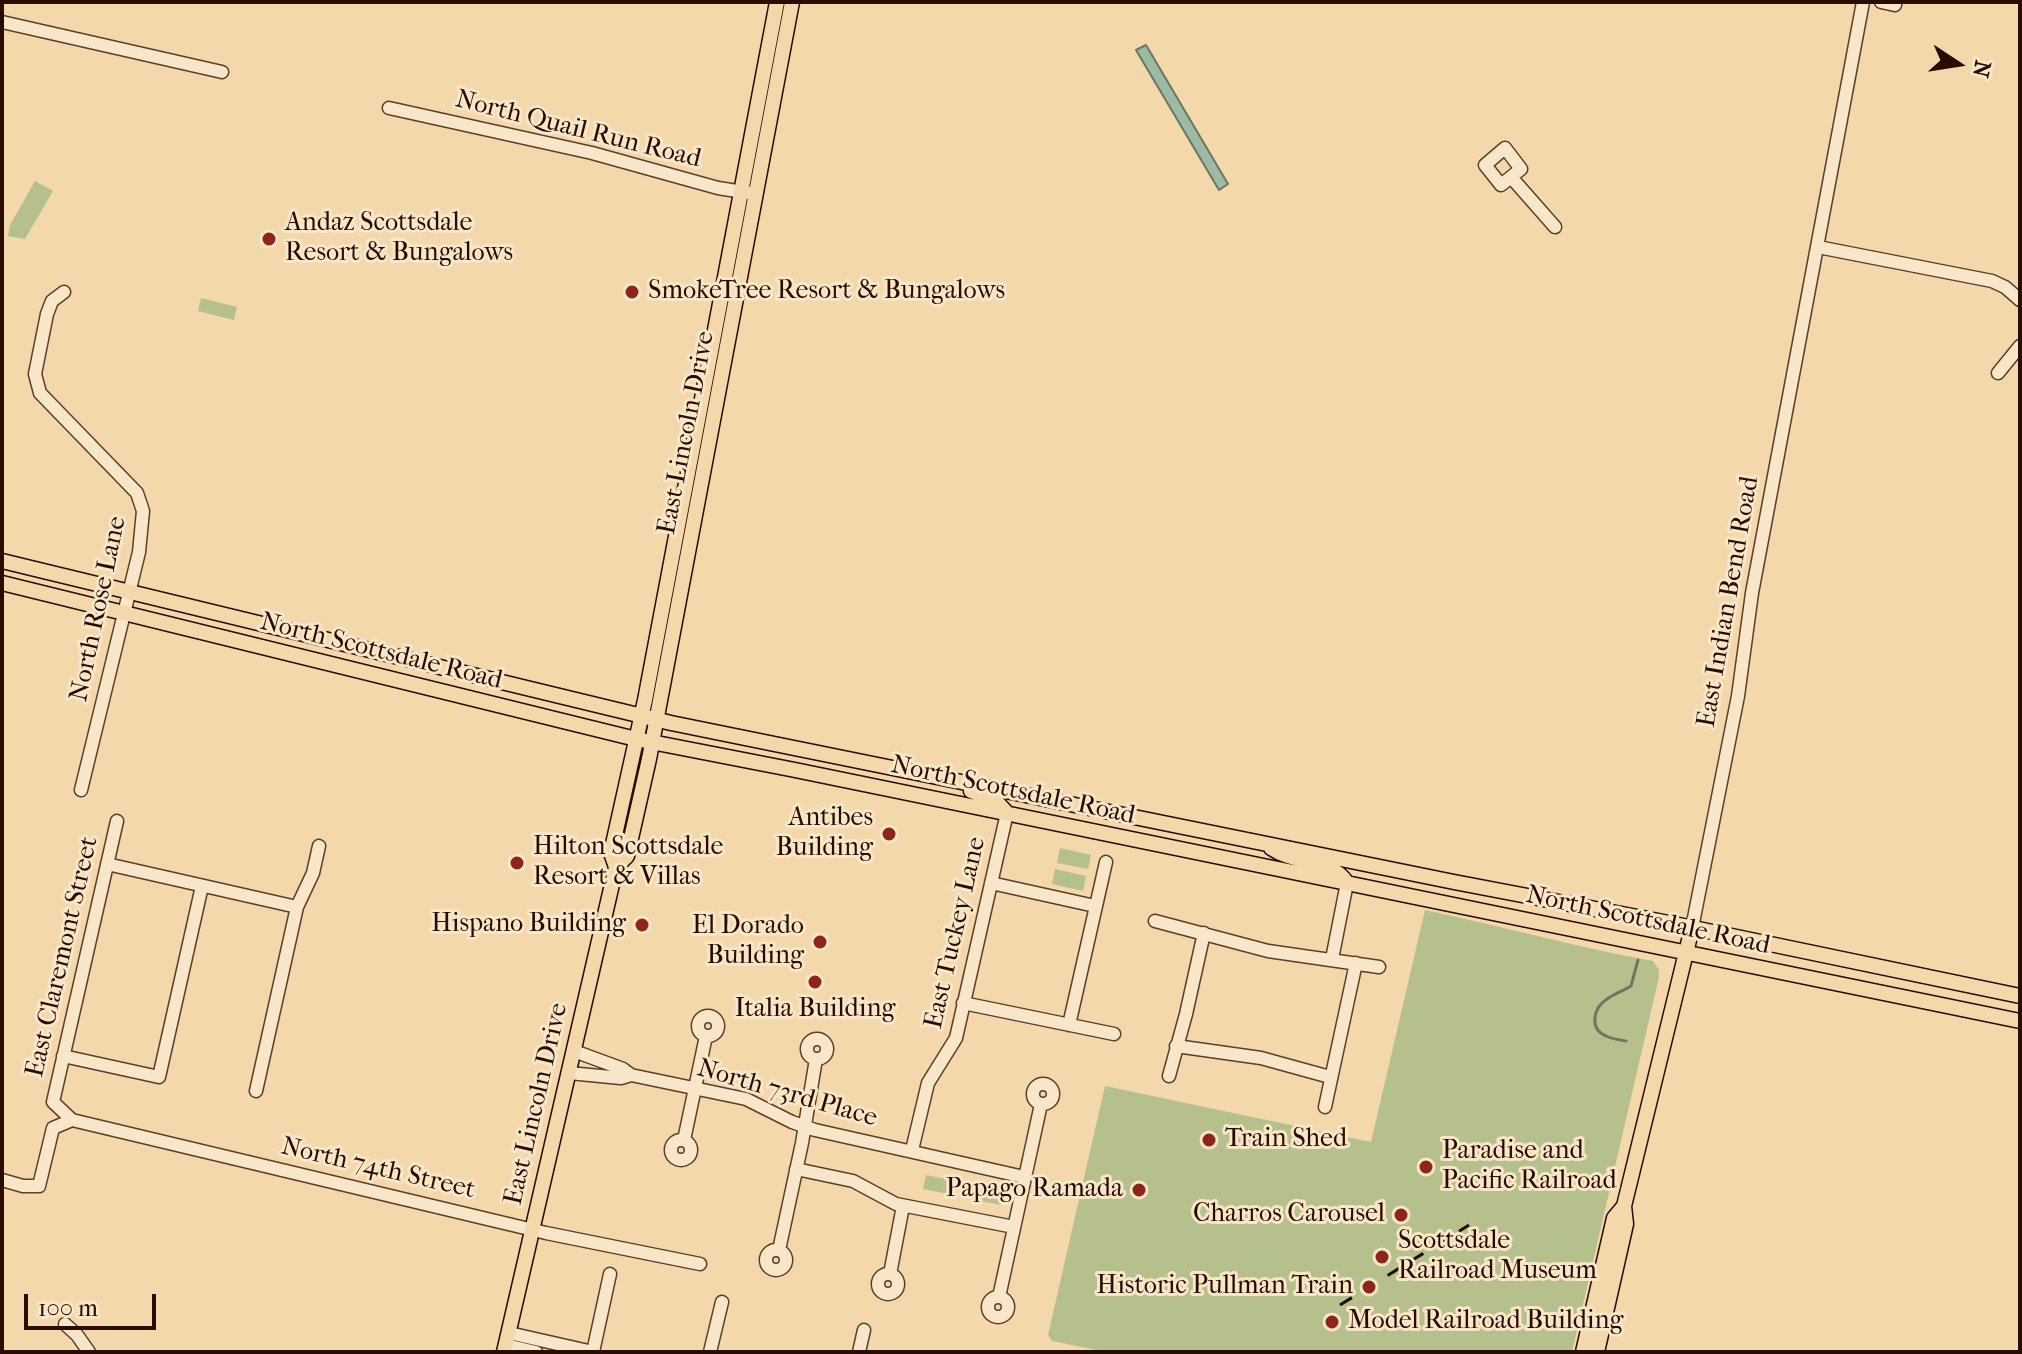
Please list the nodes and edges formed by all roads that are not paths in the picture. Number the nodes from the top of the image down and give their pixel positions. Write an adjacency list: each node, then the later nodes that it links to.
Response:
1 (777, 2): 8 (main road, East Lincoln Drive)
2 (792, 2): 8 (main road, East Lincoln Drive)
3 (1863, 2): 10 (street, East Indian Bend Road)
4 (2, 22): 5 (street)
5 (222, 72)
6 (389, 108): 8 (street, North Quail Run Road)
7 (1511, 177): 9 (street)
8 (749, 192): 19 (main road, East Lincoln Drive); 20 (main road, East Lincoln Drive)
9 (1555, 227)
10 (1818, 247): 12 (street); 42 (street, East Indian Bend Road)
11 (64, 292): 17 (street, North Rose Lane)
12 (2020, 300)
13 (2020, 346): 14 (street)
14 (1998, 373)
15 (2, 561): 17 (main road, North Scottsdale Road)
16 (2, 583): 18 (main road, North Scottsdale Road)
17 (129, 593): 18 (street, North Rose Lane); 19 (main road, North Scottsdale Road)
18 (124, 613): 21 (main road, North Scottsdale Road); 26 (street, North Rose Lane)
19 (641, 716): 20 (main road, North Scottsdale Road); 21 (main road, East Lincoln Drive)
20 (657, 720): 22 (main road, East Lincoln Drive); 23 (main road, North Scottsdale Road)
21 (636, 739): 22 (main road, North Scottsdale Road); 34 (main road, East Lincoln Drive)
22 (652, 743): 25 (main road, North Scottsdale Road); 34 (main road, East Lincoln Drive)
23 (862, 762): 24 (main road, North Scottsdale Road); 25 (main road)
24 (954, 780): 27 (main road, North Scottsdale Road); 28 (main road)
25 (858, 783): 28 (main road, North Scottsdale Road)
26 (81, 790)
27 (1105, 811): 28 (main road); 30 (main road, North Scottsdale Road)
28 (1007, 813): 36 (street, East Tuckey Lane); 37 (main road, North Scottsdale Road)
29 (117, 821): 33 (street, East Claremont Street)
30 (1263, 842): 35 (main road, North Scottsdale Road); 37 (main road)
31 (319, 846): 40 (street)
32 (1106, 862): 39 (street)
33 (107, 864): 38 (street); 56 (street, East Claremont Street)
34 (616, 867): 55 (main road, East Lincoln Drive)
35 (1454, 882): 37 (main road); 42 (main road, North Scottsdale Road)
36 (991, 883): 39 (street); 49 (street, East Tuckey Lane)
37 (1347, 883): 44 (main road, North Scottsdale Road); 45 (street)
38 (202, 886): 40 (street); 56 (street)
39 (1095, 906): 51 (street)
40 (297, 907): 63 (street)
41 (1155, 921): 43 (street)
42 (1692, 928): 44 (main road, East Indian Bend Road); 48 (main road, North Scottsdale Road)
43 (1204, 933): 45 (street); 54 (street)
44 (1685, 953): 50 (main road, North Scottsdale Road); 74 (main road, East Indian Bend Road)
45 (1332, 959): 46 (street)
46 (1356, 963): 47 (street); 61 (street)
47 (1379, 967)
48 (2020, 996)
49 (963, 1003): 51 (street); 69 (street, East Tuckey Lane)
50 (2020, 1021)
51 (1069, 1025): 52 (street)
52 (1114, 1034)
53 (706, 1036): 62 (street)
54 (1176, 1046): 60 (street); 61 (street)
55 (574, 1051): 58 (main road, East Lincoln Drive); 59 (street, North 73rd Place)
56 (63, 1056): 66 (street, East Claremont Street)
57 (816, 1059): 67 (street)
58 (569, 1073): 59 (street, North 73rd Place); 76 (main road, East Lincoln Drive)
59 (631, 1075): 62 (street, North 73rd Place)
60 (1169, 1076)
61 (1330, 1077): 65 (street)
62 (695, 1089): 67 (street, North 73rd Place); 68 (street)
63 (256, 1091)
64 (1041, 1104): 71 (street)
65 (1325, 1107)
66 (72, 1120): 72 (street); 76 (street, North 74th Street)
67 (803, 1126): 69 (street, North 73rd Place); 70 (street)
68 (684, 1140)
69 (912, 1150): 71 (street, North 73rd Place)
70 (796, 1169): 73 (street); 77 (street)
71 (1024, 1177): 75 (street)
72 (2, 1180)
73 (903, 1206): 75 (street); 80 (street)
74 (1624, 1206): 91 (main road, East Indian Bend Road); 92 (main road, East Indian Bend Road)
75 (1014, 1227): 81 (street)
76 (532, 1229): 78 (street, North 74th Street); 85 (main road, East Lincoln Drive)
77 (779, 1250)
78 (700, 1264)
79 (610, 1274): 88 (street)
80 (890, 1274)
81 (999, 1297)
82 (722, 1302): 89 (street)
83 (65, 1324): 86 (street)
84 (864, 1330): 90 (street)
85 (506, 1343): 87 (street); 88 (street)
86 (89, 1352)
87 (536, 1352)
88 (593, 1352)
89 (710, 1352)
90 (859, 1352)
91 (1583, 1352)
92 (1597, 1352)

